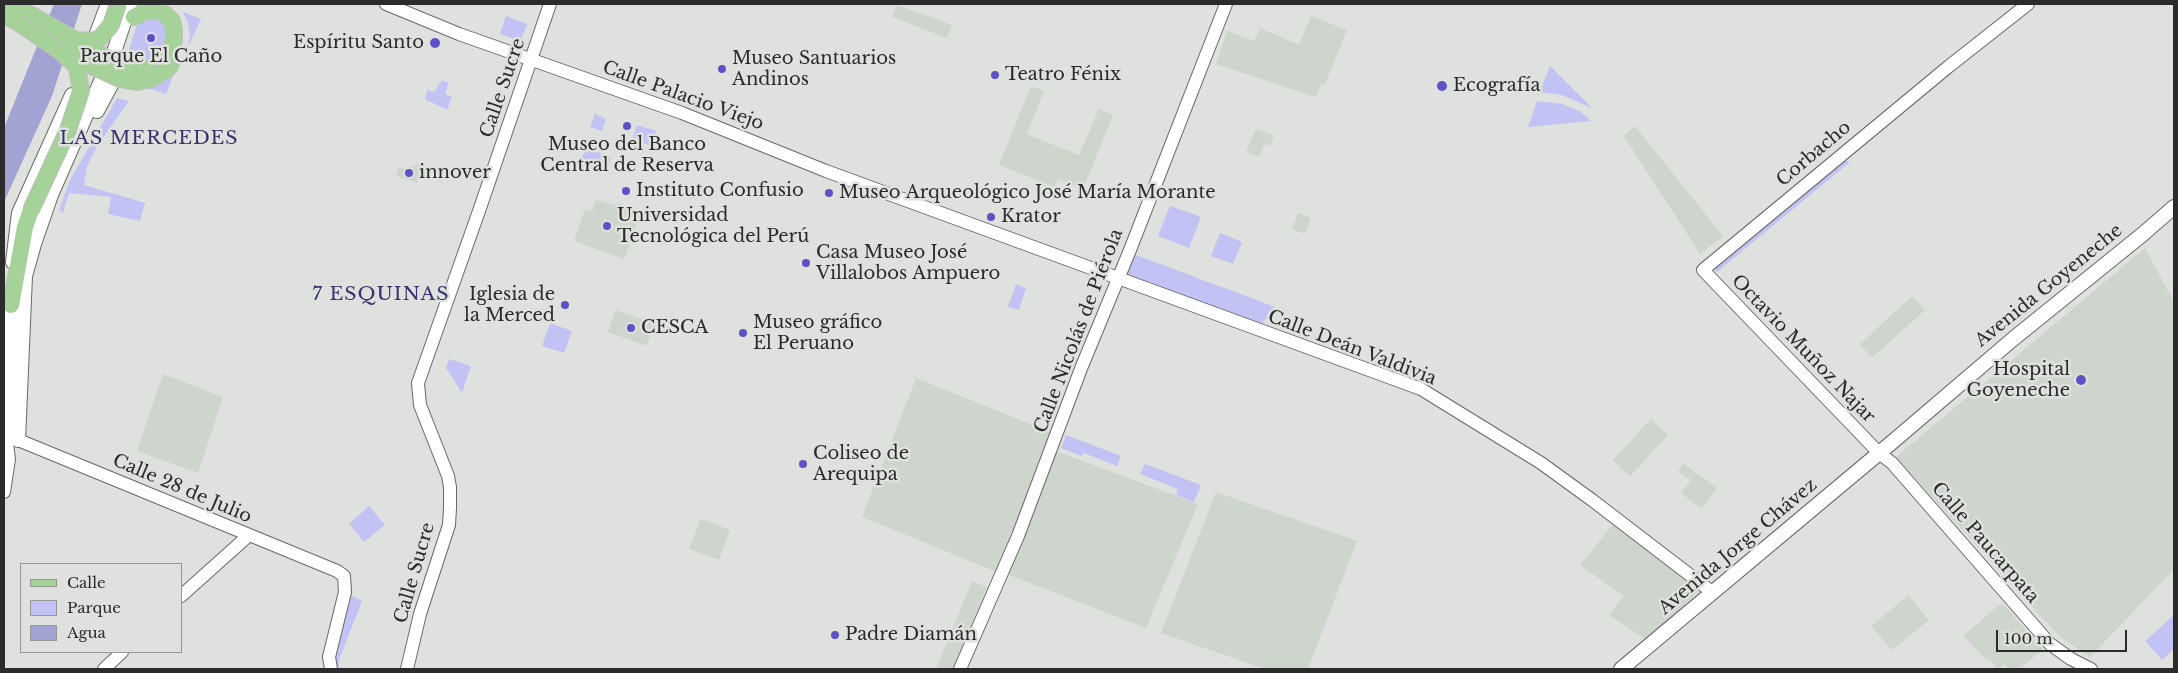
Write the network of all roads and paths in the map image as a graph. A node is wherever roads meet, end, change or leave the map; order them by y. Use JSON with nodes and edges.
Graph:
{"nodes":[{"id":1,"x":108,"y":4,"type":"edge"},
{"id":2,"x":118,"y":4,"type":"edge"},
{"id":3,"x":386,"y":4,"type":"edge"},
{"id":4,"x":550,"y":4,"type":"edge"},
{"id":5,"x":1226,"y":4,"type":"edge"},
{"id":6,"x":2028,"y":4,"type":"edge"},
{"id":7,"x":169,"y":9,"type":"edge"},
{"id":8,"x":131,"y":11,"type":"edge"},
{"id":9,"x":19,"y":12,"type":"edge"},
{"id":10,"x":4,"y":14,"type":"edge"},
{"id":11,"x":103,"y":18,"type":"junction"},
{"id":12,"x":71,"y":38,"type":"junction"},
{"id":13,"x":60,"y":51,"type":"junction"},
{"id":14,"x":531,"y":60,"type":"junction"},
{"id":15,"x":2174,"y":207,"type":"edge"},
{"id":16,"x":968,"y":223,"type":"joint"},
{"id":17,"x":1704,"y":267,"type":"joint"},
{"id":18,"x":1118,"y":278,"type":"junction"},
{"id":19,"x":11,"y":305,"type":"junction"},
{"id":20,"x":12,"y":437,"type":"junction"},
{"id":21,"x":1879,"y":453,"type":"junction"},
{"id":22,"x":4,"y":492,"type":"edge"},
{"id":23,"x":248,"y":536,"type":"junction"},
{"id":24,"x":1712,"y":592,"type":"junction"},
{"id":25,"x":182,"y":595,"type":"edge"},
{"id":26,"x":121,"y":653,"type":"edge"},
{"id":27,"x":104,"y":669,"type":"edge"},
{"id":28,"x":331,"y":669,"type":"edge"},
{"id":29,"x":408,"y":669,"type":"edge"},
{"id":30,"x":960,"y":669,"type":"edge"},
{"id":31,"x":1621,"y":669,"type":"edge"},
{"id":32,"x":2091,"y":669,"type":"edge"}],
"edges":[{"from":1,"to":11,"type":"main road"},
{"from":2,"to":12,"type":"main road","bridge":true},
{"from":3,"to":14,"type":"street","name":"Calle Palacio Viejo"},
{"from":4,"to":14,"type":"street","name":"Calle Sucre"},
{"from":5,"to":18,"type":"street","name":"Calle Nicolás de Piérola"},
{"from":6,"to":17,"type":"street","name":"Corbacho"},
{"from":7,"to":8,"type":"main road"},
{"from":7,"to":12,"type":"main road","bridge":true},
{"from":7,"to":13,"type":"main road","bridge":true},
{"from":8,"to":11,"type":"main road"},
{"from":8,"to":20,"type":"main road"},
{"from":9,"to":10,"type":"main road"},
{"from":9,"to":12,"type":"main road"},
{"from":9,"to":13,"type":"main road","bridge":true},
{"from":11,"to":19,"type":"main road"},
{"from":13,"to":19,"type":"main road","bridge":true},
{"from":14,"to":16,"type":"street","name":"Calle Palacio Viejo"},
{"from":14,"to":29,"type":"street","name":"Calle Sucre"},
{"from":15,"to":21,"type":"main road","name":"Avenida Goyeneche"},
{"from":16,"to":18,"type":"street","name":"Calle Deán Valdivia"},
{"from":17,"to":21,"type":"street","name":"Octavio Muñoz Najar"},
{"from":18,"to":24,"type":"street","name":"Calle Deán Valdivia"},
{"from":18,"to":30,"type":"street","name":"Calle Nicolás de Piérola"},
{"from":19,"to":20,"type":"main road"},
{"from":20,"to":22,"type":"street"},
{"from":20,"to":23,"type":"street","name":"Calle 28 de Julio"},
{"from":21,"to":24,"type":"main road","name":"Avenida Jorge Chávez"},
{"from":21,"to":32,"type":"street","name":"Calle Paucarpata"},
{"from":23,"to":25,"type":"street"},
{"from":23,"to":28,"type":"street","name":"Calle 28 de Julio"},
{"from":24,"to":31,"type":"main road","name":"Avenida Jorge Chávez"},
{"from":26,"to":27,"type":"street"}]}
